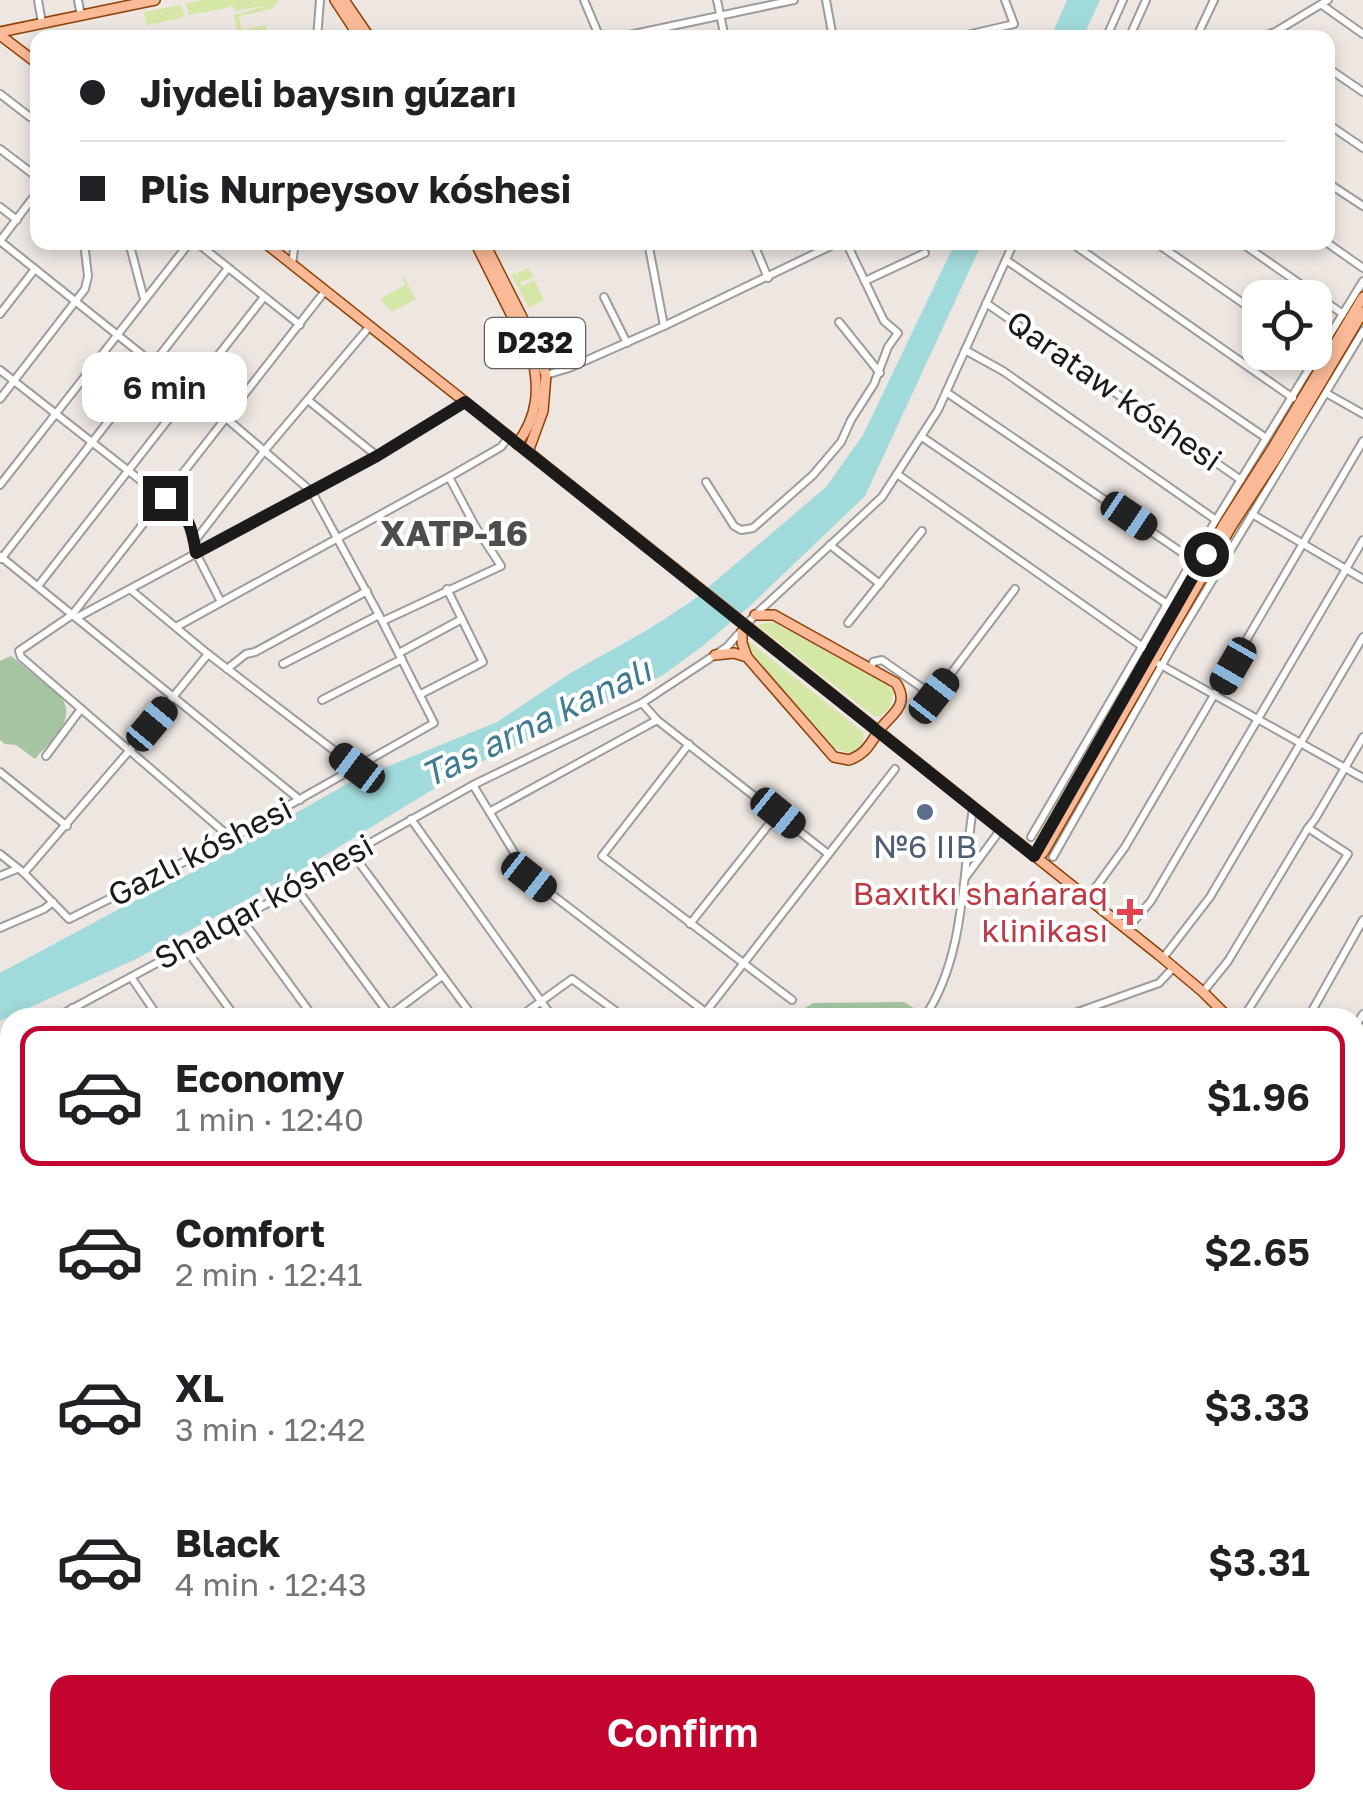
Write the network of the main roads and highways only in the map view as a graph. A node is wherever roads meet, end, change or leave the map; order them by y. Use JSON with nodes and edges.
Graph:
{"nodes":[{"id":1,"x":155,"y":0,"type":"edge"},
{"id":2,"x":335,"y":0,"type":"edge"},
{"id":3,"x":344,"y":0,"type":"edge"},
{"id":4,"x":123,"y":3,"type":"edge"},
{"id":5,"x":355,"y":30,"type":"edge"},
{"id":6,"x":365,"y":30,"type":"edge"},
{"id":7,"x":0,"y":34,"type":"edge"},
{"id":8,"x":30,"y":58,"type":"edge"},
{"id":9,"x":274,"y":250,"type":"edge"},
{"id":10,"x":479,"y":250,"type":"edge"},
{"id":11,"x":488,"y":250,"type":"edge"},
{"id":12,"x":1363,"y":298,"type":"edge"},
{"id":13,"x":1363,"y":312,"type":"edge"},
{"id":14,"x":521,"y":439,"type":"junction"},
{"id":15,"x":770,"y":601,"type":"road end"},
{"id":16,"x":755,"y":614,"type":"road end"},
{"id":17,"x":774,"y":615,"type":"junction"},
{"id":18,"x":742,"y":632,"type":"road end"},
{"id":19,"x":739,"y":650,"type":"junction"},
{"id":20,"x":715,"y":656,"type":"road end"},
{"id":21,"x":1152,"y":656,"type":"junction"},
{"id":22,"x":878,"y":731,"type":"junction"},
{"id":23,"x":1037,"y":858,"type":"junction"},
{"id":24,"x":1218,"y":1008,"type":"edge"}],
"edges":[{"from":1,"to":4,"type":"main road"},
{"from":2,"to":5,"type":"main road"},
{"from":3,"to":6,"type":"main road"},
{"from":4,"to":7,"type":"main road"},
{"from":7,"to":8,"type":"main road"},
{"from":9,"to":14,"type":"main road"},
{"from":10,"to":14,"type":"main road","number":"D232"},
{"from":11,"to":14,"type":"main road","number":"D232"},
{"from":12,"to":21,"type":"main road"},
{"from":13,"to":21,"type":"main road"},
{"from":14,"to":22,"type":"main road","bridge":true},
{"from":15,"to":17,"type":"main road"},
{"from":16,"to":17,"type":"main road"},
{"from":17,"to":22,"type":"main road"},
{"from":18,"to":19,"type":"main road"},
{"from":19,"to":20,"type":"main road"},
{"from":19,"to":22,"type":"main road"},
{"from":21,"to":23,"type":"main road"},
{"from":22,"to":23,"type":"main road"},
{"from":23,"to":24,"type":"main road"}]}
